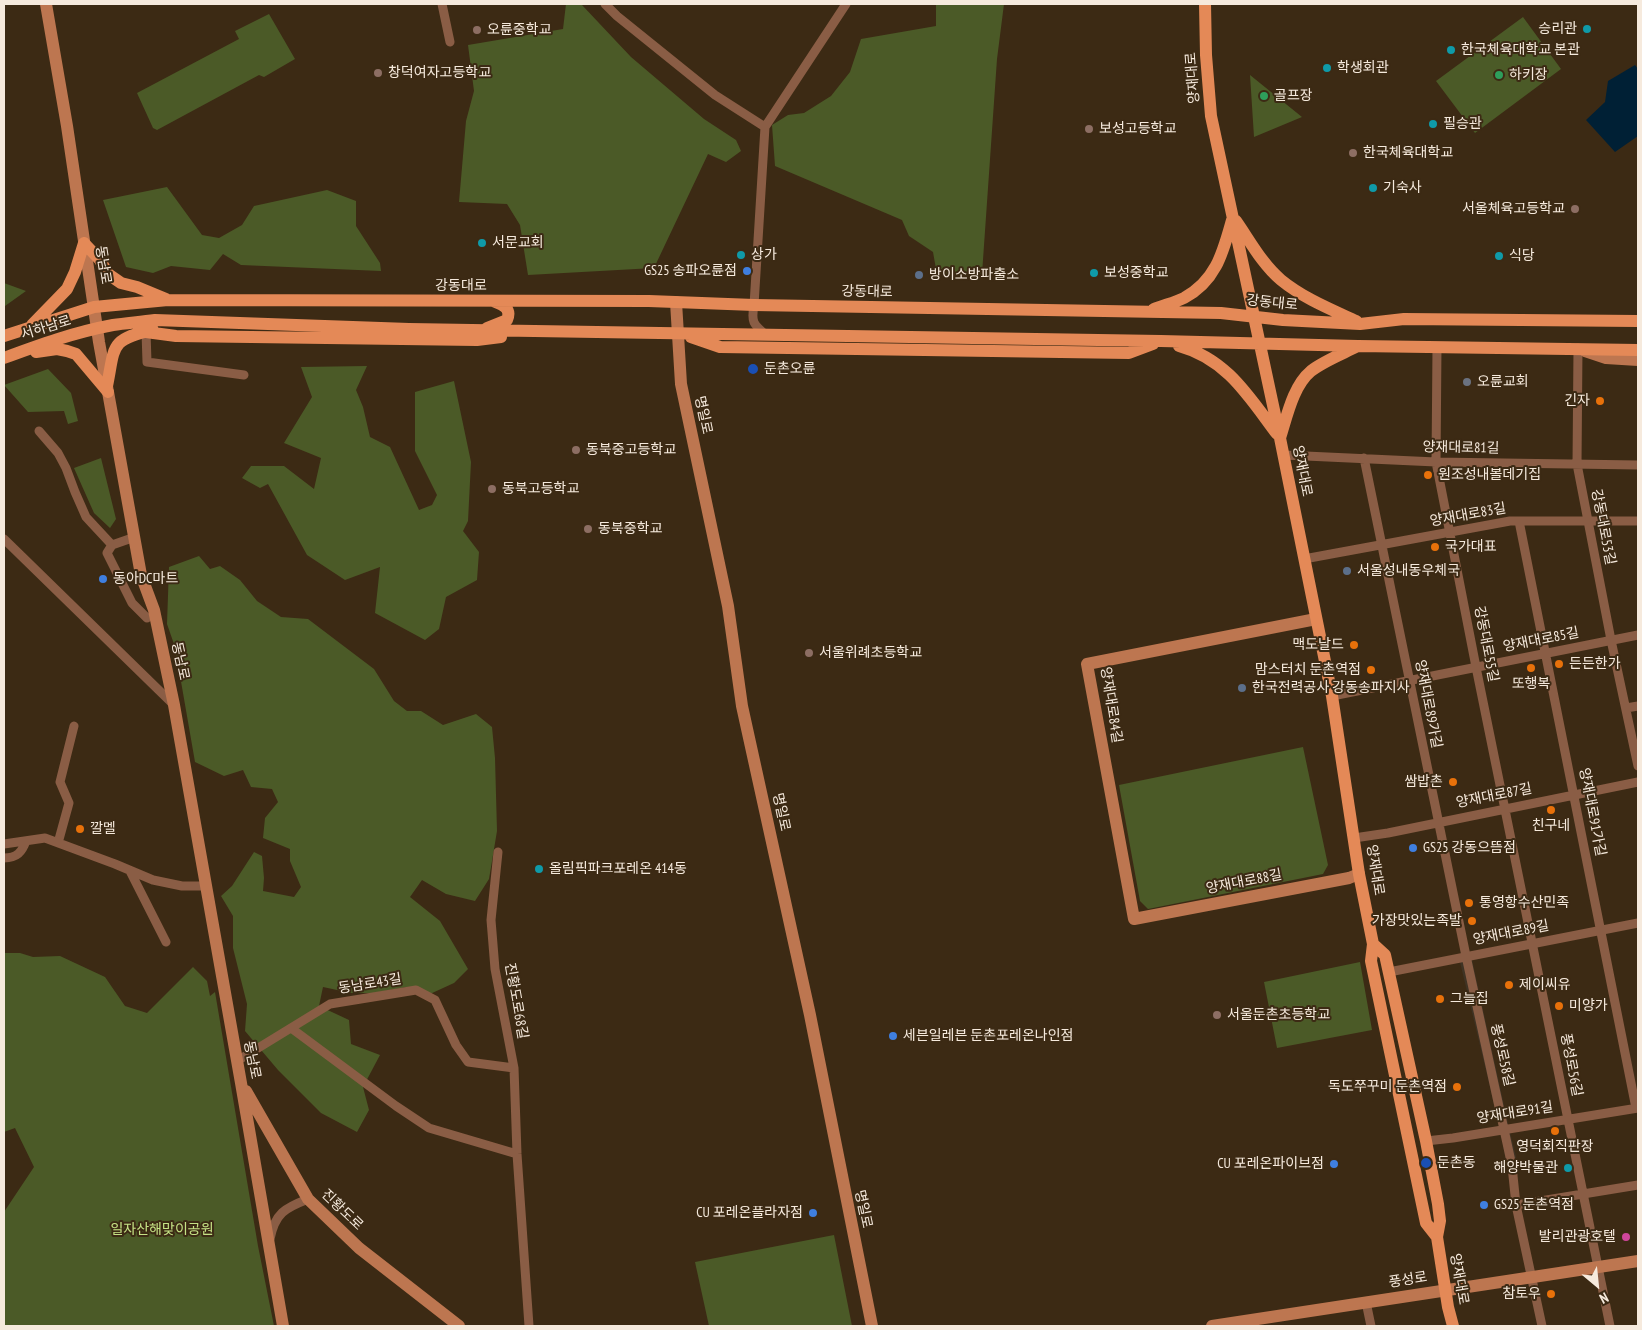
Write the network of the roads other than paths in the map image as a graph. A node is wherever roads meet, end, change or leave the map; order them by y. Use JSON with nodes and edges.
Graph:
{"nodes":[{"id":1,"x":46,"y":4,"type":"edge"},
{"id":2,"x":442,"y":4,"type":"edge"},
{"id":3,"x":605,"y":4,"type":"edge"},
{"id":4,"x":846,"y":4,"type":"edge"},
{"id":5,"x":1205,"y":4,"type":"edge"},
{"id":6,"x":450,"y":42,"type":"dead end"},
{"id":7,"x":765,"y":127,"type":"junction"},
{"id":8,"x":1233,"y":217,"type":"junction"},
{"id":9,"x":84,"y":243,"type":"junction"},
{"id":10,"x":168,"y":300,"type":"junction"},
{"id":11,"x":492,"y":301,"type":"junction"},
{"id":12,"x":676,"y":302,"type":"junction"},
{"id":13,"x":754,"y":305,"type":"junction"},
{"id":14,"x":94,"y":307,"type":"junction"},
{"id":15,"x":1147,"y":311,"type":"junction"},
{"id":16,"x":1254,"y":317,"type":"junction"},
{"id":17,"x":1638,"y":321,"type":"edge"},
{"id":18,"x":197,"y":322,"type":"junction"},
{"id":19,"x":1360,"y":324,"type":"junction"},
{"id":20,"x":30,"y":327,"type":"junction"},
{"id":21,"x":97,"y":328,"type":"junction"},
{"id":22,"x":480,"y":330,"type":"junction"},
{"id":23,"x":532,"y":331,"type":"junction"},
{"id":24,"x":146,"y":332,"type":"junction"},
{"id":25,"x":677,"y":333,"type":"junction"},
{"id":26,"x":766,"y":335,"type":"junction"},
{"id":27,"x":4,"y":336,"type":"edge"},
{"id":28,"x":1160,"y":342,"type":"junction"},
{"id":29,"x":1260,"y":344,"type":"junction"},
{"id":30,"x":1358,"y":346,"type":"junction"},
{"id":31,"x":1437,"y":347,"type":"junction"},
{"id":32,"x":1578,"y":348,"type":"junction"},
{"id":33,"x":1638,"y":350,"type":"edge"},
{"id":34,"x":19,"y":352,"type":"junction"},
{"id":35,"x":4,"y":358,"type":"edge"},
{"id":36,"x":1638,"y":360,"type":"edge"},
{"id":37,"x":244,"y":375,"type":"dead end"},
{"id":38,"x":108,"y":389,"type":"junction"},
{"id":39,"x":39,"y":431,"type":"dead end"},
{"id":40,"x":1280,"y":438,"type":"junction"},
{"id":41,"x":1284,"y":455,"type":"junction"},
{"id":42,"x":1364,"y":458,"type":"junction"},
{"id":43,"x":1436,"y":462,"type":"junction"},
{"id":44,"x":1577,"y":464,"type":"junction"},
{"id":45,"x":1638,"y":465,"type":"edge"},
{"id":46,"x":1588,"y":520,"type":"junction"},
{"id":47,"x":1519,"y":521,"type":"junction"},
{"id":48,"x":1638,"y":521,"type":"edge"},
{"id":49,"x":1450,"y":532,"type":"junction"},
{"id":50,"x":135,"y":537,"type":"junction"},
{"id":51,"x":4,"y":539,"type":"edge"},
{"id":52,"x":1382,"y":544,"type":"junction"},
{"id":53,"x":112,"y":545,"type":"junction"},
{"id":54,"x":1304,"y":559,"type":"junction"},
{"id":55,"x":147,"y":618,"type":"dead end"},
{"id":56,"x":1316,"y":619,"type":"junction"},
{"id":57,"x":1638,"y":635,"type":"edge"},
{"id":58,"x":1611,"y":640,"type":"junction"},
{"id":59,"x":1546,"y":653,"type":"junction"},
{"id":60,"x":1476,"y":667,"type":"junction"},
{"id":61,"x":1410,"y":681,"type":"junction"},
{"id":62,"x":1332,"y":696,"type":"junction"},
{"id":63,"x":174,"y":705,"type":"junction"},
{"id":64,"x":1638,"y":706,"type":"edge"},
{"id":65,"x":1626,"y":708,"type":"junction"},
{"id":66,"x":74,"y":726,"type":"dead end"},
{"id":67,"x":1638,"y":766,"type":"edge"},
{"id":68,"x":1638,"y":782,"type":"edge"},
{"id":69,"x":1574,"y":794,"type":"junction"},
{"id":70,"x":1506,"y":808,"type":"junction"},
{"id":71,"x":1438,"y":822,"type":"junction"},
{"id":72,"x":1354,"y":838,"type":"junction"},
{"id":73,"x":26,"y":840,"type":"junction"},
{"id":74,"x":58,"y":843,"type":"junction"},
{"id":75,"x":4,"y":844,"type":"edge"},
{"id":76,"x":498,"y":852,"type":"dead end"},
{"id":77,"x":4,"y":858,"type":"edge"},
{"id":78,"x":130,"y":871,"type":"junction"},
{"id":79,"x":1359,"y":874,"type":"junction"},
{"id":80,"x":206,"y":886,"type":"junction"},
{"id":81,"x":1134,"y":919,"type":"joint"},
{"id":82,"x":1638,"y":923,"type":"edge"},
{"id":83,"x":1601,"y":930,"type":"junction"},
{"id":84,"x":166,"y":942,"type":"dead end"},
{"id":85,"x":1532,"y":943,"type":"junction"},
{"id":86,"x":1373,"y":944,"type":"junction"},
{"id":87,"x":1466,"y":956,"type":"junction"},
{"id":88,"x":1389,"y":972,"type":"junction"},
{"id":89,"x":291,"y":1028,"type":"junction"},
{"id":90,"x":237,"y":1061,"type":"junction"},
{"id":91,"x":514,"y":1068,"type":"junction"},
{"id":92,"x":241,"y":1083,"type":"junction"},
{"id":93,"x":1637,"y":1108,"type":"edge"},
{"id":94,"x":1568,"y":1118,"type":"junction"},
{"id":95,"x":1504,"y":1129,"type":"junction"},
{"id":96,"x":1426,"y":1141,"type":"junction"},
{"id":97,"x":518,"y":1154,"type":"junction"},
{"id":98,"x":1638,"y":1185,"type":"edge"},
{"id":99,"x":1584,"y":1193,"type":"junction"},
{"id":100,"x":308,"y":1199,"type":"junction"},
{"id":101,"x":1516,"y":1205,"type":"junction"},
{"id":102,"x":1437,"y":1237,"type":"junction"},
{"id":103,"x":269,"y":1242,"type":"junction"},
{"id":104,"x":1638,"y":1261,"type":"edge"},
{"id":105,"x":1599,"y":1266,"type":"junction"},
{"id":106,"x":1531,"y":1277,"type":"junction"},
{"id":107,"x":1445,"y":1290,"type":"junction"},
{"id":108,"x":1366,"y":1302,"type":"junction"},
{"id":109,"x":1236,"y":1324,"type":"edge"},
{"id":110,"x":283,"y":1326,"type":"edge"},
{"id":111,"x":459,"y":1326,"type":"edge"},
{"id":112,"x":529,"y":1326,"type":"edge"},
{"id":113,"x":872,"y":1326,"type":"edge"},
{"id":114,"x":1212,"y":1326,"type":"edge"},
{"id":115,"x":1371,"y":1326,"type":"edge"},
{"id":116,"x":1453,"y":1326,"type":"edge"},
{"id":117,"x":1542,"y":1326,"type":"edge"},
{"id":118,"x":1610,"y":1326,"type":"edge"}],
"edges":[{"from":1,"to":9,"type":"main road","name":"동남로"},
{"from":2,"to":6,"type":"street"},
{"from":3,"to":7,"type":"street"},
{"from":4,"to":7,"type":"street"},
{"from":5,"to":8,"type":"main road","name":"양재대로"},
{"from":7,"to":13,"type":"street"},
{"from":8,"to":15,"type":"main road"},
{"from":8,"to":16,"type":"main road","name":"양재대로"},
{"from":8,"to":19,"type":"main road"},
{"from":9,"to":10,"type":"main road"},
{"from":9,"to":14,"type":"main road","name":"동남로"},
{"from":9,"to":20,"type":"main road"},
{"from":10,"to":11,"type":"main road","name":"강동대로"},
{"from":10,"to":14,"type":"main road","name":"강동대로"},
{"from":11,"to":12,"type":"main road","name":"강동대로"},
{"from":11,"to":22,"type":"main road"},
{"from":12,"to":13,"type":"main road","name":"강동대로"},
{"from":12,"to":25,"type":"main road","name":"명일로"},
{"from":13,"to":15,"type":"main road","name":"강동대로"},
{"from":13,"to":26,"type":"street"},
{"from":14,"to":20,"type":"main road","name":"서하남로"},
{"from":14,"to":21,"type":"main road","name":"동남로"},
{"from":15,"to":16,"type":"main road","name":"강동대로"},
{"from":16,"to":19,"type":"main road","name":"강동대로"},
{"from":16,"to":29,"type":"main road","name":"양재대로"},
{"from":17,"to":19,"type":"main road","name":"강동대로"},
{"from":18,"to":21,"type":"main road"},
{"from":18,"to":22,"type":"main road"},
{"from":18,"to":24,"type":"main road"},
{"from":20,"to":27,"type":"main road","name":"서하남로"},
{"from":21,"to":34,"type":"main road","name":"서하남로"},
{"from":21,"to":38,"type":"main road","name":"동남로"},
{"from":22,"to":23,"type":"main road"},
{"from":23,"to":24,"type":"main road"},
{"from":23,"to":25,"type":"main road"},
{"from":24,"to":37,"type":"street"},
{"from":24,"to":38,"type":"main road"},
{"from":25,"to":26,"type":"main road"},
{"from":25,"to":28,"type":"main road"},
{"from":25,"to":113,"type":"main road","name":"명일로"},
{"from":26,"to":28,"type":"main road"},
{"from":28,"to":29,"type":"main road"},
{"from":28,"to":40,"type":"main road"},
{"from":29,"to":30,"type":"main road"},
{"from":29,"to":40,"type":"main road","name":"양재대로"},
{"from":30,"to":31,"type":"main road"},
{"from":30,"to":40,"type":"main road"},
{"from":31,"to":32,"type":"main road"},
{"from":31,"to":43,"type":"street","name":"강동대로55길"},
{"from":32,"to":33,"type":"main road"},
{"from":32,"to":36,"type":"main road"},
{"from":32,"to":44,"type":"street","name":"강동대로53길"},
{"from":34,"to":35,"type":"main road","name":"서하남로"},
{"from":34,"to":38,"type":"main road"},
{"from":38,"to":50,"type":"main road","name":"동남로"},
{"from":39,"to":53,"type":"street"},
{"from":40,"to":41,"type":"main road","name":"양재대로"},
{"from":41,"to":42,"type":"street","name":"양재대로81길"},
{"from":41,"to":54,"type":"main road","name":"양재대로"},
{"from":42,"to":43,"type":"street","name":"양재대로81길"},
{"from":42,"to":52,"type":"street","name":"양재대로89가길"},
{"from":43,"to":44,"type":"street","name":"양재대로81길"},
{"from":43,"to":49,"type":"street","name":"강동대로55길"},
{"from":44,"to":45,"type":"street","name":"양재대로81길"},
{"from":44,"to":46,"type":"street","name":"강동대로53길"},
{"from":46,"to":47,"type":"street","name":"양재대로83길"},
{"from":46,"to":48,"type":"street","name":"양재대로83길"},
{"from":46,"to":58,"type":"street","name":"강동대로53길"},
{"from":47,"to":49,"type":"street","name":"양재대로83길"},
{"from":47,"to":59,"type":"street","name":"양재대로91가길"},
{"from":49,"to":52,"type":"street","name":"양재대로83길"},
{"from":49,"to":60,"type":"street","name":"강동대로55길"},
{"from":50,"to":53,"type":"street"},
{"from":50,"to":63,"type":"main road","name":"동남로"},
{"from":51,"to":63,"type":"street"},
{"from":52,"to":54,"type":"street","name":"양재대로83길"},
{"from":52,"to":61,"type":"street","name":"양재대로89가길"},
{"from":53,"to":55,"type":"street"},
{"from":54,"to":56,"type":"main road","name":"양재대로"},
{"from":56,"to":62,"type":"main road","name":"양재대로"},
{"from":56,"to":81,"type":"main road","name":"양재대로84길"},
{"from":57,"to":58,"type":"street","name":"양재대로85길"},
{"from":58,"to":59,"type":"street","name":"양재대로85길"},
{"from":58,"to":65,"type":"street","name":"강동대로53길"},
{"from":59,"to":60,"type":"street","name":"양재대로85길"},
{"from":59,"to":69,"type":"street","name":"양재대로91가길"},
{"from":60,"to":61,"type":"street","name":"양재대로85길"},
{"from":60,"to":70,"type":"street","name":"강동대로55길"},
{"from":61,"to":62,"type":"street","name":"양재대로85길"},
{"from":61,"to":71,"type":"street","name":"양재대로89가길"},
{"from":62,"to":72,"type":"main road","name":"양재대로"},
{"from":63,"to":80,"type":"main road","name":"동남로"},
{"from":64,"to":65,"type":"street"},
{"from":65,"to":67,"type":"street","name":"강동대로53길"},
{"from":66,"to":74,"type":"street"},
{"from":68,"to":69,"type":"street","name":"양재대로87길"},
{"from":69,"to":70,"type":"street","name":"양재대로87길"},
{"from":69,"to":83,"type":"street","name":"양재대로91가길"},
{"from":70,"to":71,"type":"street","name":"양재대로87길"},
{"from":70,"to":85,"type":"street","name":"강동대로55길"},
{"from":71,"to":72,"type":"street","name":"양재대로87길"},
{"from":71,"to":87,"type":"street","name":"양재대로89가길"},
{"from":72,"to":79,"type":"main road","name":"양재대로"},
{"from":73,"to":74,"type":"street"},
{"from":73,"to":75,"type":"street"},
{"from":73,"to":77,"type":"street"},
{"from":74,"to":78,"type":"street"},
{"from":76,"to":91,"type":"street","name":"진황도로68길"},
{"from":78,"to":80,"type":"street"},
{"from":78,"to":84,"type":"street"},
{"from":79,"to":81,"type":"main road","name":"양재대로88길"},
{"from":79,"to":86,"type":"main road","name":"양재대로"},
{"from":80,"to":90,"type":"main road","name":"동남로"},
{"from":82,"to":83,"type":"street","name":"양재대로89길"},
{"from":83,"to":85,"type":"street","name":"양재대로89길"},
{"from":83,"to":93,"type":"street","name":"양재대로91가길"},
{"from":85,"to":87,"type":"street","name":"양재대로89길"},
{"from":85,"to":94,"type":"street","name":"풍성로56길"},
{"from":86,"to":88,"type":"main road","name":"양재대로"},
{"from":86,"to":102,"type":"main road","name":"양재대로"},
{"from":87,"to":88,"type":"street","name":"양재대로89길"},
{"from":87,"to":95,"type":"street","name":"풍성로58길"},
{"from":88,"to":96,"type":"main road","name":"양재대로"},
{"from":89,"to":90,"type":"street","name":"동남로43길"},
{"from":89,"to":91,"type":"street","name":"동남로43길"},
{"from":89,"to":97,"type":"street"},
{"from":90,"to":92,"type":"main road","name":"동남로"},
{"from":91,"to":97,"type":"street","name":"진황도로68길"},
{"from":92,"to":100,"type":"main road","name":"진황도로"},
{"from":92,"to":103,"type":"main road","name":"동남로"},
{"from":93,"to":94,"type":"street","name":"양재대로91길"},
{"from":94,"to":95,"type":"street","name":"양재대로91길"},
{"from":94,"to":99,"type":"street","name":"풍성로56길"},
{"from":95,"to":96,"type":"street","name":"양재대로91길"},
{"from":95,"to":101,"type":"street","name":"풍성로58길"},
{"from":96,"to":102,"type":"main road","name":"양재대로"},
{"from":97,"to":112,"type":"street","name":"진황도로68길"},
{"from":98,"to":99,"type":"street"},
{"from":99,"to":101,"type":"street"},
{"from":99,"to":105,"type":"street","name":"풍성로56길"},
{"from":100,"to":103,"type":"street"},
{"from":100,"to":111,"type":"main road","name":"진황도로"},
{"from":101,"to":106,"type":"street","name":"풍성로58길"},
{"from":102,"to":107,"type":"main road","name":"양재대로"},
{"from":103,"to":110,"type":"main road","name":"동남로"},
{"from":104,"to":105,"type":"main road","name":"풍성로"},
{"from":105,"to":106,"type":"main road","name":"풍성로"},
{"from":105,"to":118,"type":"street","name":"풍성로56길"},
{"from":106,"to":107,"type":"main road","name":"풍성로"},
{"from":106,"to":117,"type":"street","name":"풍성로58길"},
{"from":107,"to":108,"type":"main road","name":"풍성로"},
{"from":107,"to":116,"type":"main road","name":"양재대로"},
{"from":108,"to":109,"type":"main road","name":"풍성로"},
{"from":108,"to":115,"type":"street"},
{"from":109,"to":114,"type":"main road","name":"풍성로"}]}
